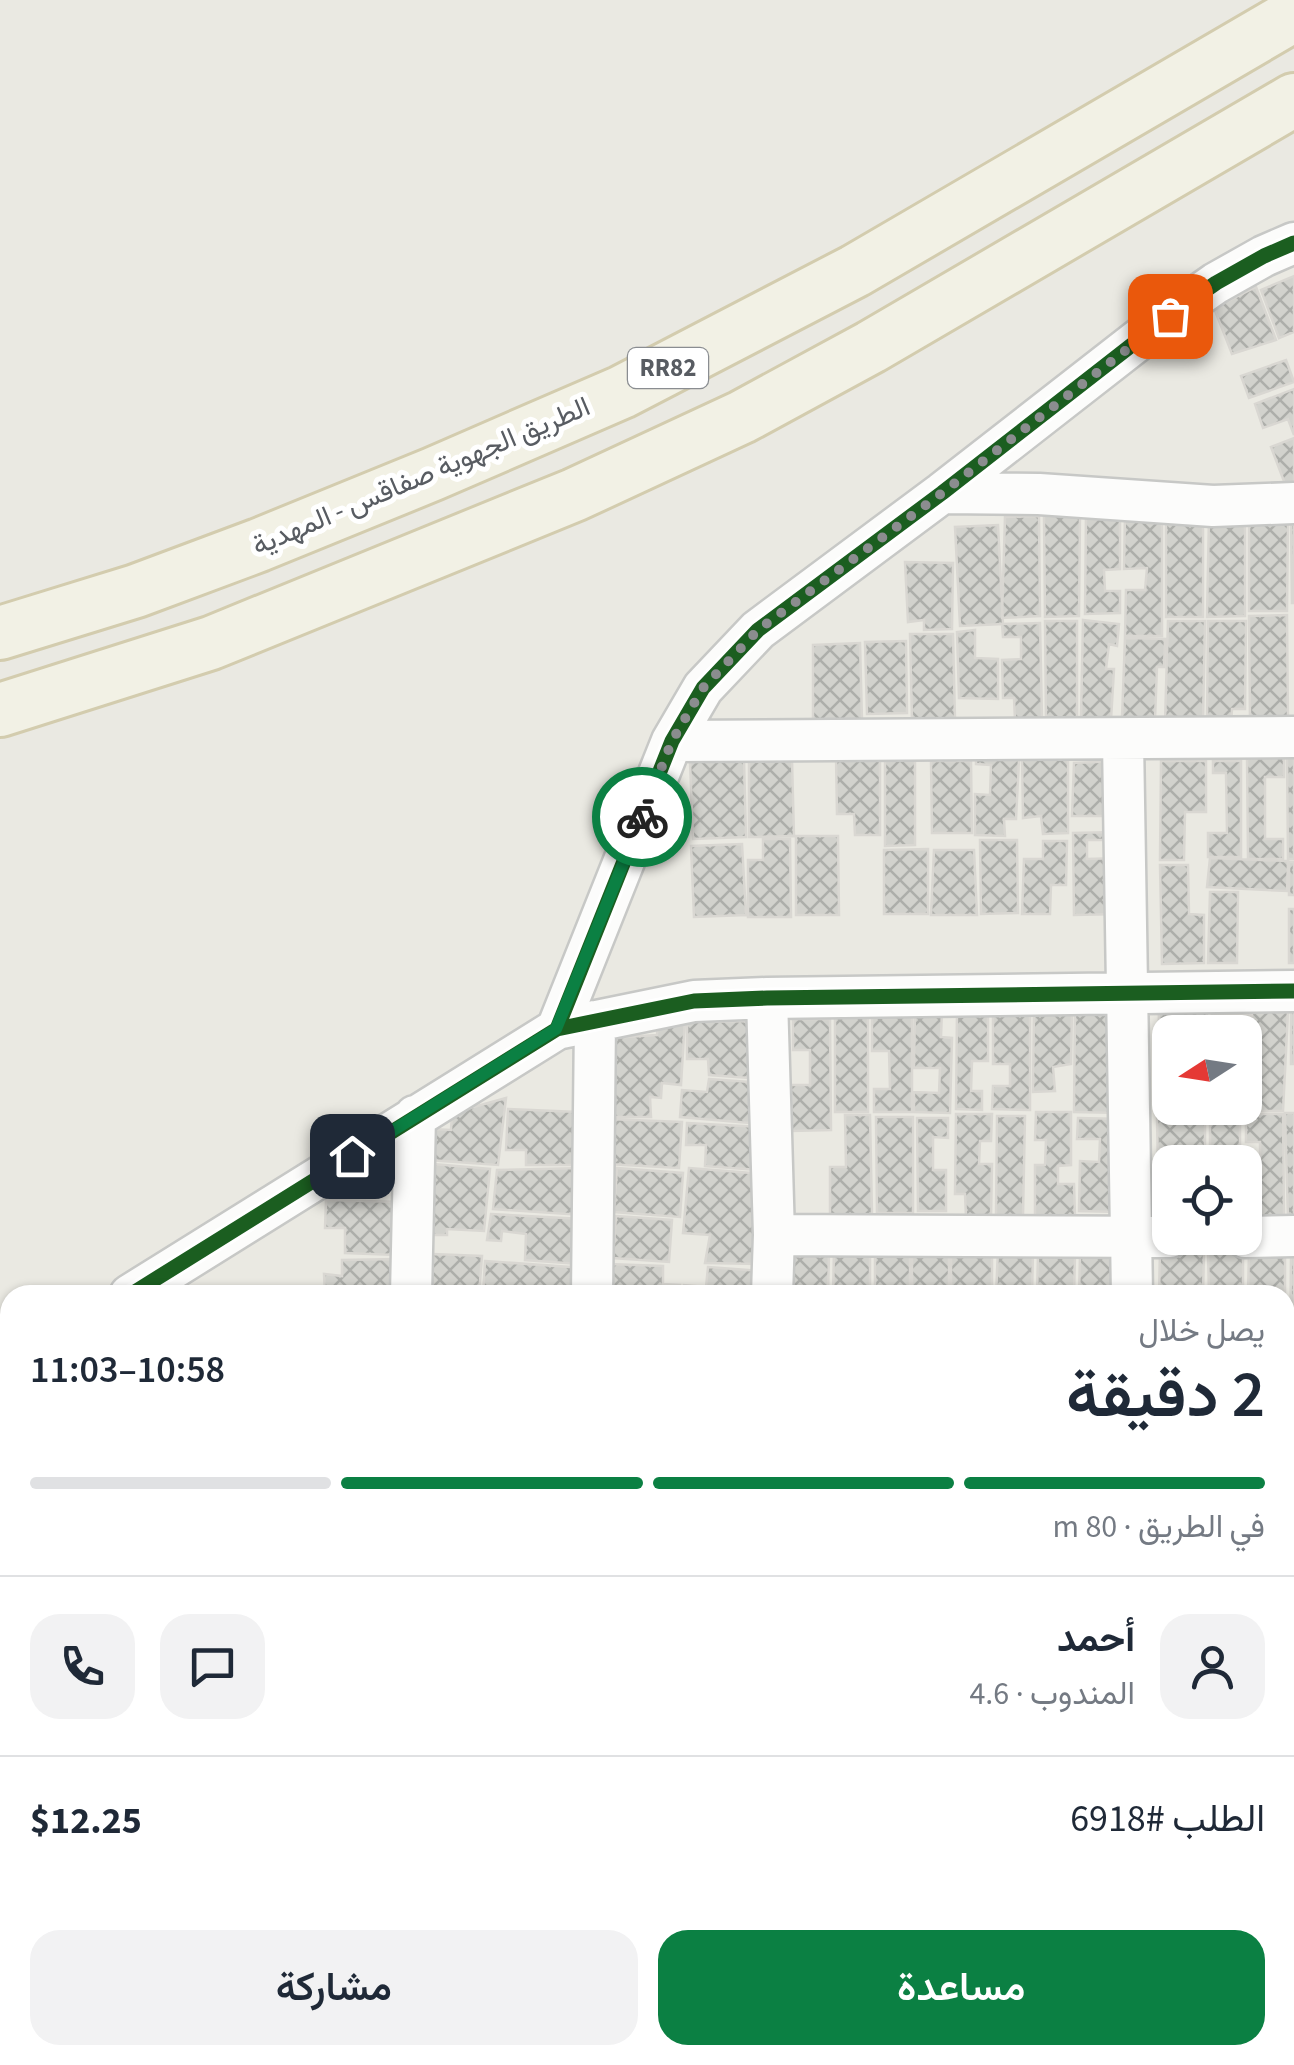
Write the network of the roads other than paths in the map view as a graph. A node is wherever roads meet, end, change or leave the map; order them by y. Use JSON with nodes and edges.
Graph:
{"nodes":[{"id":1,"x":1294,"y":15,"type":"edge"},
{"id":2,"x":1294,"y":100,"type":"edge"},
{"id":3,"x":1294,"y":243,"type":"edge"},
{"id":4,"x":942,"y":493,"type":"junction"},
{"id":5,"x":1294,"y":503,"type":"edge"},
{"id":6,"x":0,"y":633,"type":"edge"},
{"id":7,"x":0,"y":710,"type":"edge"},
{"id":8,"x":1294,"y":738,"type":"edge"},
{"id":9,"x":1124,"y":740,"type":"junction"},
{"id":10,"x":672,"y":741,"type":"junction"},
{"id":11,"x":1294,"y":991,"type":"edge"},
{"id":12,"x":1127,"y":993,"type":"junction"},
{"id":13,"x":767,"y":998,"type":"junction"},
{"id":14,"x":576,"y":1025,"type":"junction"},
{"id":15,"x":415,"y":1116,"type":"junction"},
{"id":16,"x":774,"y":1234,"type":"junction"},
{"id":17,"x":1294,"y":1236,"type":"edge"},
{"id":18,"x":1151,"y":1237,"type":"edge"},
{"id":19,"x":1262,"y":1237,"type":"edge"},
{"id":20,"x":146,"y":1285,"type":"edge"},
{"id":21,"x":411,"y":1285,"type":"edge"},
{"id":22,"x":591,"y":1285,"type":"edge"},
{"id":23,"x":772,"y":1285,"type":"edge"},
{"id":24,"x":1135,"y":1285,"type":"edge"}],
"edges":[{"from":1,"to":6,"type":"main road","name":"الطريق الجهوية صفاقس - المهدية","number":"RR82"},
{"from":2,"to":7,"type":"main road","number":"RR82"},
{"from":3,"to":4,"type":"street"},
{"from":4,"to":5,"type":"street"},
{"from":4,"to":10,"type":"street"},
{"from":8,"to":9,"type":"street"},
{"from":9,"to":10,"type":"street"},
{"from":9,"to":12,"type":"street"},
{"from":10,"to":14,"type":"street"},
{"from":11,"to":12,"type":"street"},
{"from":12,"to":13,"type":"street"},
{"from":12,"to":18,"type":"street"},
{"from":13,"to":14,"type":"street"},
{"from":13,"to":16,"type":"street"},
{"from":14,"to":15,"type":"street"},
{"from":14,"to":22,"type":"street"},
{"from":15,"to":20,"type":"street"},
{"from":15,"to":21,"type":"street"},
{"from":16,"to":18,"type":"street"},
{"from":16,"to":23,"type":"street"},
{"from":17,"to":19,"type":"street"},
{"from":18,"to":24,"type":"street"}]}
